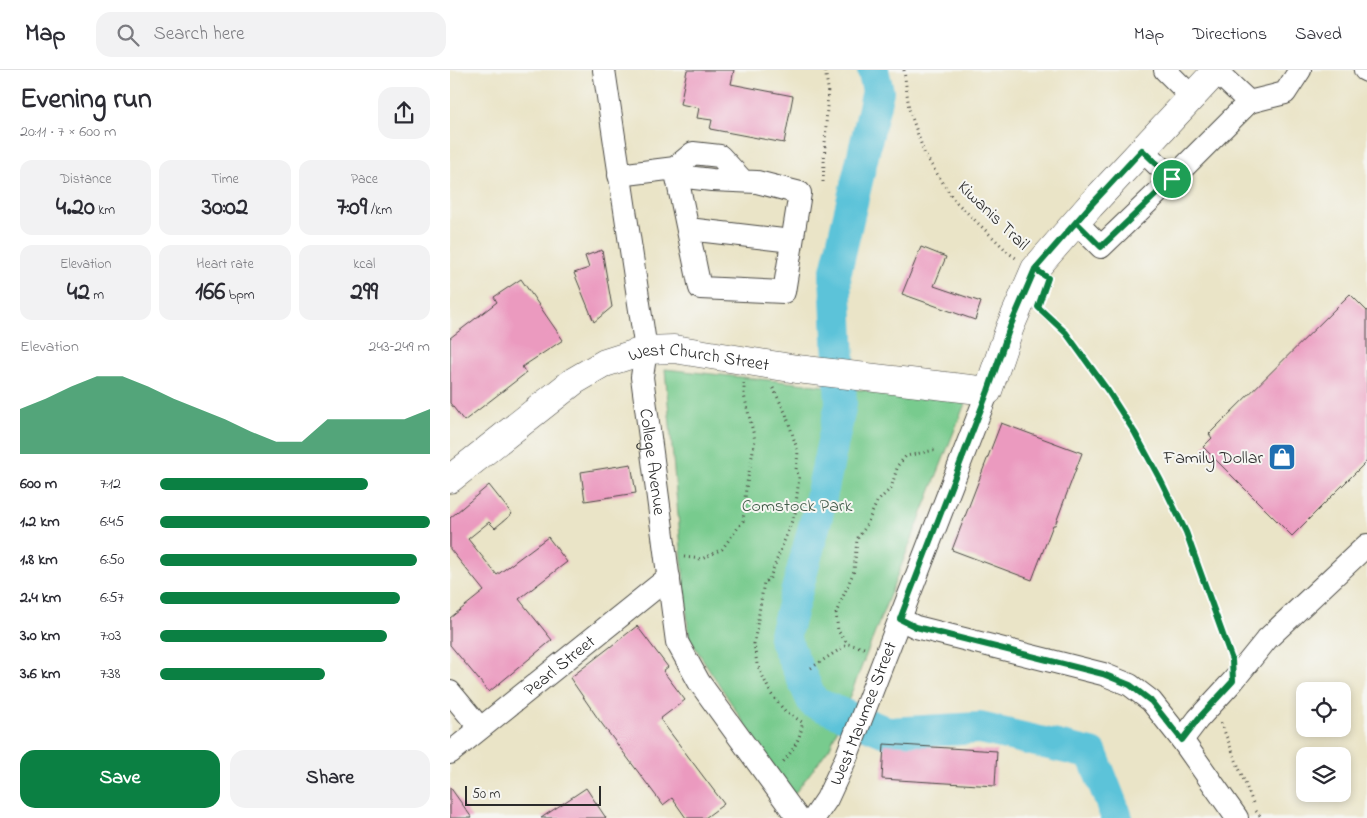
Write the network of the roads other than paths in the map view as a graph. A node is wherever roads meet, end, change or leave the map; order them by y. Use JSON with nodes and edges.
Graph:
{"nodes":[{"id":1,"x":604,"y":70,"type":"edge"},
{"id":2,"x":1165,"y":70,"type":"edge"},
{"id":3,"x":1217,"y":70,"type":"edge"},
{"id":4,"x":1300,"y":70,"type":"edge"},
{"id":5,"x":1191,"y":96,"type":"junction"},
{"id":6,"x":1249,"y":102,"type":"junction"},
{"id":7,"x":1142,"y":150,"type":"junction"},
{"id":8,"x":675,"y":168,"type":"junction"},
{"id":9,"x":619,"y":175,"type":"junction"},
{"id":10,"x":1172,"y":179,"type":"junction"},
{"id":11,"x":1076,"y":222,"type":"junction"},
{"id":12,"x":688,"y":229,"type":"junction"},
{"id":13,"x":792,"y":241,"type":"junction"},
{"id":14,"x":646,"y":350,"type":"junction"},
{"id":15,"x":988,"y":391,"type":"junction"},
{"id":16,"x":450,"y":479,"type":"edge"},
{"id":17,"x":1367,"y":545,"type":"edge"},
{"id":18,"x":669,"y":577,"type":"junction"},
{"id":19,"x":900,"y":619,"type":"junction"},
{"id":20,"x":450,"y":692,"type":"edge"},
{"id":21,"x":480,"y":728,"type":"junction"},
{"id":22,"x":1182,"y":740,"type":"junction"},
{"id":23,"x":450,"y":753,"type":"edge"},
{"id":24,"x":814,"y":817,"type":"edge"},
{"id":25,"x":1237,"y":818,"type":"edge"}],
"edges":[{"from":1,"to":9,"type":"street","name":"College Avenue"},
{"from":2,"to":5,"type":"street"},
{"from":3,"to":5,"type":"main road","name":"West Maumee Street"},
{"from":3,"to":6,"type":"street"},
{"from":4,"to":6,"type":"street"},
{"from":5,"to":7,"type":"main road","name":"West Maumee Street"},
{"from":6,"to":10,"type":"street"},
{"from":7,"to":10,"type":"street"},
{"from":7,"to":11,"type":"main road","name":"West Maumee Street"},
{"from":8,"to":9,"type":"street"},
{"from":8,"to":12,"type":"street"},
{"from":8,"to":13,"type":"street"},
{"from":9,"to":14,"type":"street","name":"College Avenue"},
{"from":10,"to":11,"type":"street"},
{"from":11,"to":15,"type":"main road","name":"West Maumee Street"},
{"from":12,"to":13,"type":"street"},
{"from":12,"to":13,"type":"street"},
{"from":14,"to":15,"type":"main road","name":"West Church Street"},
{"from":14,"to":16,"type":"main road","name":"West Church Street"},
{"from":14,"to":18,"type":"street","name":"College Avenue"},
{"from":15,"to":19,"type":"street","name":"West Maumee Street"},
{"from":17,"to":22,"type":"street"},
{"from":18,"to":21,"type":"street","name":"Pearl Street"},
{"from":18,"to":24,"type":"street","name":"College Avenue"},
{"from":19,"to":22,"type":"street"},
{"from":19,"to":24,"type":"street","name":"West Maumee Street"},
{"from":20,"to":21,"type":"street"},
{"from":21,"to":23,"type":"street","name":"Pearl Street"},
{"from":22,"to":25,"type":"street"}]}
